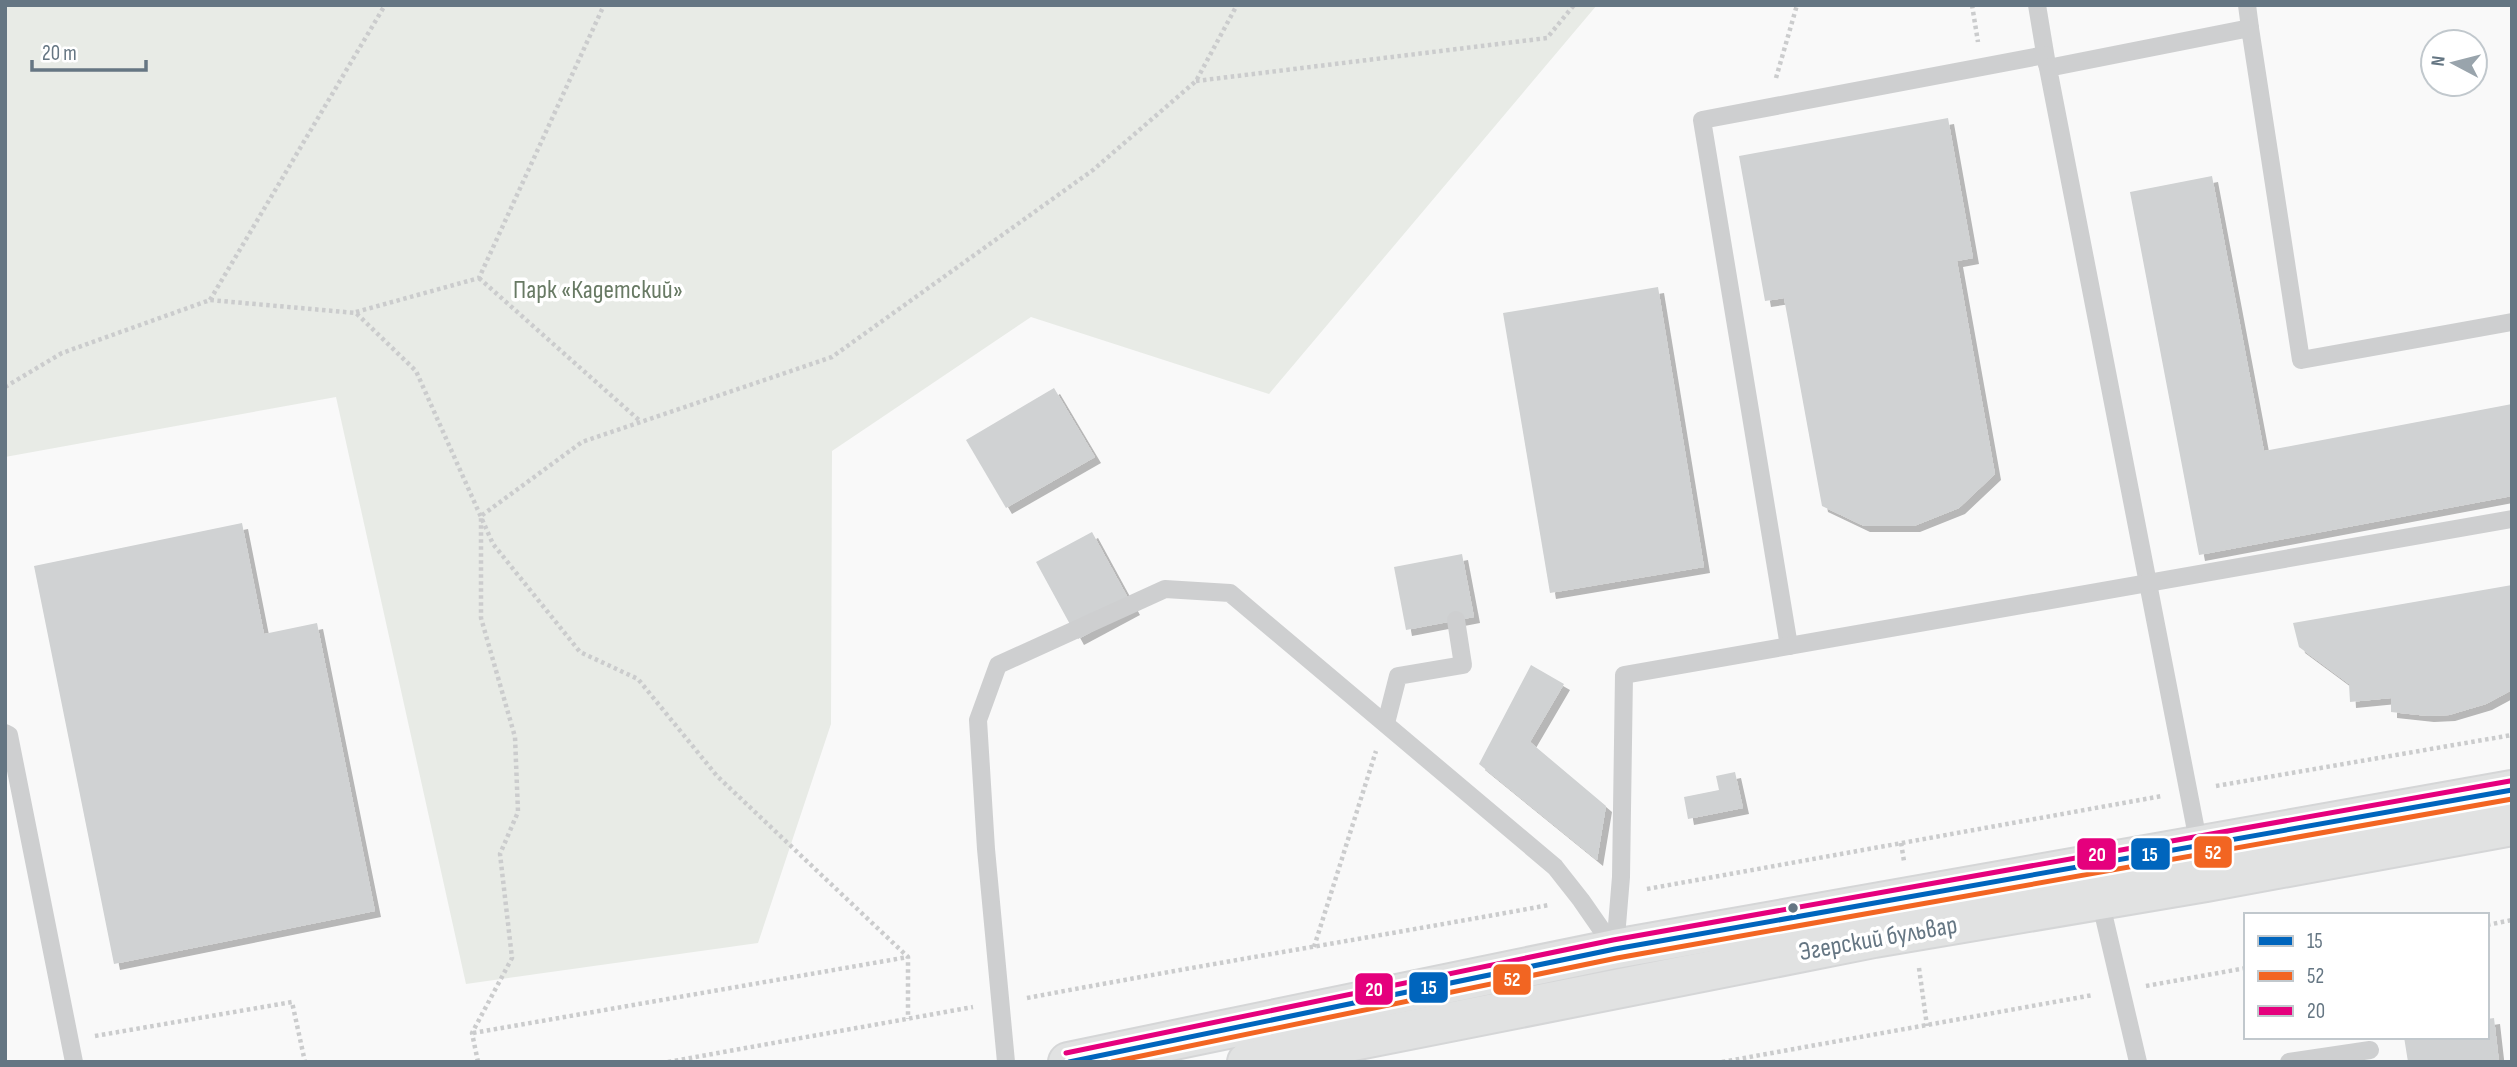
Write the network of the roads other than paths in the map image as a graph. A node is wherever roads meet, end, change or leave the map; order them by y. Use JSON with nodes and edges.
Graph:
{"nodes":[{"id":1,"x":2037,"y":5,"type":"edge"},
{"id":2,"x":2247,"y":5,"type":"edge"},
{"id":3,"x":2250,"y":28,"type":"junction"},
{"id":4,"x":2046,"y":61,"type":"junction"},
{"id":5,"x":2512,"y":322,"type":"edge"},
{"id":6,"x":2512,"y":519,"type":"edge"},
{"id":7,"x":2148,"y":584,"type":"junction"},
{"id":8,"x":1456,"y":620,"type":"dead end"},
{"id":9,"x":1789,"y":646,"type":"junction"},
{"id":10,"x":1385,"y":723,"type":"junction"},
{"id":11,"x":5,"y":733,"type":"edge"},
{"id":12,"x":2512,"y":790,"type":"edge"},
{"id":13,"x":2512,"y":826,"type":"edge"},
{"id":14,"x":2202,"y":864,"type":"junction"},
{"id":15,"x":2097,"y":882,"type":"junction"},
{"id":16,"x":1615,"y":948,"type":"junction"},
{"id":17,"x":1622,"y":988,"type":"junction"},
{"id":18,"x":1288,"y":1044,"type":"edge"},
{"id":19,"x":2370,"y":1051,"type":"dead end"},
{"id":20,"x":74,"y":1062,"type":"edge"},
{"id":21,"x":1006,"y":1062,"type":"edge"},
{"id":22,"x":1068,"y":1062,"type":"edge"},
{"id":23,"x":1247,"y":1062,"type":"edge"},
{"id":24,"x":2138,"y":1062,"type":"edge"},
{"id":25,"x":2289,"y":1062,"type":"edge"}],
"edges":[{"from":1,"to":4,"type":"lane"},
{"from":2,"to":3,"type":"lane"},
{"from":3,"to":4,"type":"lane"},
{"from":3,"to":5,"type":"lane"},
{"from":4,"to":7,"type":"lane"},
{"from":4,"to":9,"type":"lane"},
{"from":6,"to":7,"type":"lane"},
{"from":7,"to":9,"type":"lane"},
{"from":7,"to":14,"type":"lane"},
{"from":8,"to":10,"type":"lane"},
{"from":9,"to":16,"type":"lane"},
{"from":10,"to":16,"type":"lane"},
{"from":10,"to":21,"type":"lane"},
{"from":11,"to":20,"type":"lane"},
{"from":12,"to":14,"type":"main road","name":"Эгерский бульвар"},
{"from":13,"to":14,"type":"main road","name":"Эгерский бульвар"},
{"from":14,"to":15,"type":"main road","name":"Эгерский бульвар"},
{"from":15,"to":16,"type":"main road","name":"Эгерский бульвар"},
{"from":15,"to":17,"type":"main road","name":"Эгерский бульвар"},
{"from":15,"to":24,"type":"lane"},
{"from":16,"to":17,"type":"main road"},
{"from":16,"to":18,"type":"main road","name":"Эгерский бульвар"},
{"from":17,"to":18,"type":"main road","name":"Эгерский бульвар"},
{"from":18,"to":22,"type":"main road","name":"Эгерский бульвар"},
{"from":18,"to":23,"type":"main road","name":"Эгерский бульвар"},
{"from":19,"to":25,"type":"lane"}]}
